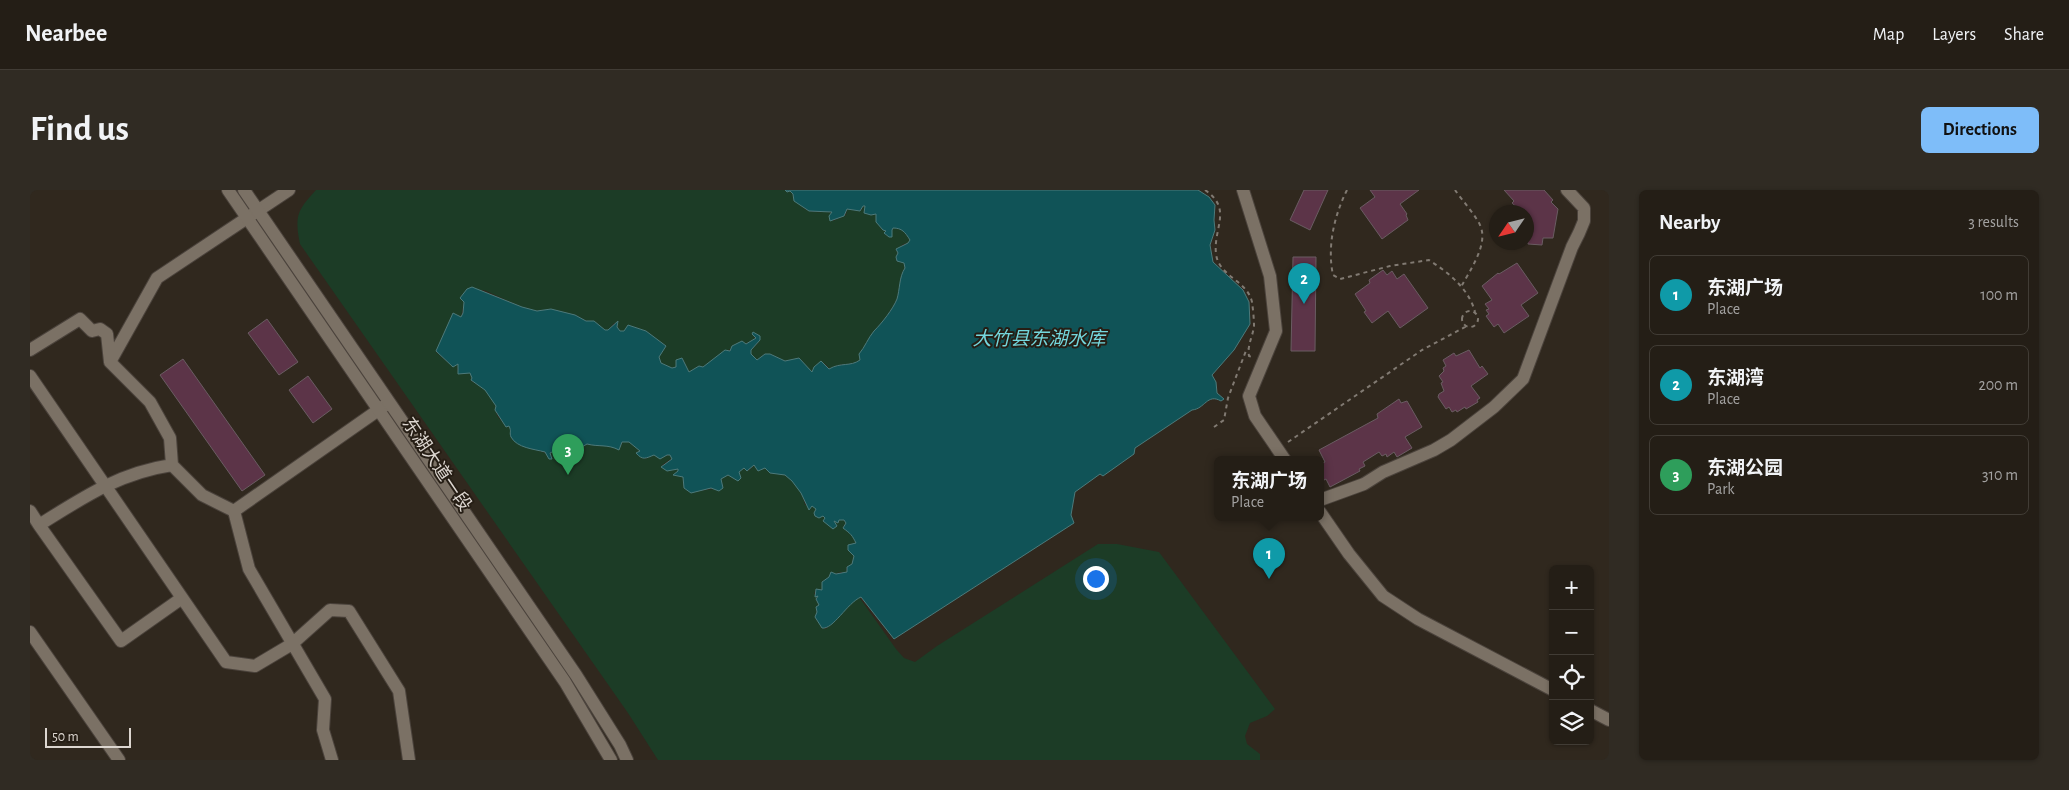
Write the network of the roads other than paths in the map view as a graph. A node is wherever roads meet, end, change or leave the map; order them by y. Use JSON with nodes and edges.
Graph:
{"nodes":[{"id":1,"x":228,"y":190,"type":"edge"},
{"id":2,"x":244,"y":190,"type":"edge"},
{"id":3,"x":289,"y":190,"type":"edge"},
{"id":4,"x":1243,"y":190,"type":"edge"},
{"id":5,"x":1567,"y":190,"type":"edge"},
{"id":6,"x":258,"y":212,"type":"junction"},
{"id":7,"x":248,"y":219,"type":"junction"},
{"id":8,"x":30,"y":350,"type":"edge"},
{"id":9,"x":110,"y":362,"type":"junction"},
{"id":10,"x":30,"y":376,"type":"edge"},
{"id":11,"x":384,"y":406,"type":"junction"},
{"id":12,"x":1282,"y":456,"type":"edge"},
{"id":13,"x":172,"y":466,"type":"junction"},
{"id":14,"x":104,"y":486,"type":"junction"},
{"id":15,"x":1324,"y":499,"type":"edge"},
{"id":16,"x":30,"y":511,"type":"edge"},
{"id":17,"x":234,"y":511,"type":"junction"},
{"id":18,"x":1324,"y":518,"type":"edge"},
{"id":19,"x":39,"y":524,"type":"junction"},
{"id":20,"x":182,"y":598,"type":"junction"},
{"id":21,"x":30,"y":632,"type":"edge"},
{"id":22,"x":292,"y":644,"type":"junction"},
{"id":23,"x":1549,"y":688,"type":"edge"},
{"id":24,"x":1594,"y":712,"type":"edge"},
{"id":25,"x":1609,"y":720,"type":"edge"},
{"id":26,"x":118,"y":760,"type":"edge"},
{"id":27,"x":332,"y":760,"type":"edge"},
{"id":28,"x":409,"y":760,"type":"edge"},
{"id":29,"x":612,"y":760,"type":"edge"},
{"id":30,"x":627,"y":760,"type":"edge"}],
"edges":[{"from":1,"to":7,"type":"street","name":"东湖大道一段"},
{"from":2,"to":6,"type":"street","name":"东湖大道一段"},
{"from":3,"to":6,"type":"street"},
{"from":4,"to":12,"type":"street"},
{"from":5,"to":15,"type":"street"},
{"from":6,"to":7,"type":"street"},
{"from":6,"to":11,"type":"street","name":"东湖大道一段"},
{"from":7,"to":9,"type":"street"},
{"from":7,"to":11,"type":"street","name":"东湖大道一段"},
{"from":8,"to":9,"type":"street"},
{"from":9,"to":13,"type":"street"},
{"from":10,"to":14,"type":"street"},
{"from":11,"to":17,"type":"street"},
{"from":11,"to":29,"type":"street","name":"东湖大道一段"},
{"from":11,"to":30,"type":"street","name":"东湖大道一段"},
{"from":13,"to":14,"type":"street"},
{"from":13,"to":17,"type":"street"},
{"from":14,"to":19,"type":"street"},
{"from":14,"to":20,"type":"street"},
{"from":16,"to":19,"type":"street"},
{"from":17,"to":22,"type":"street"},
{"from":18,"to":23,"type":"street"},
{"from":19,"to":20,"type":"street"},
{"from":20,"to":22,"type":"street"},
{"from":21,"to":26,"type":"street"},
{"from":22,"to":27,"type":"street"},
{"from":22,"to":28,"type":"street"},
{"from":24,"to":25,"type":"street"}]}
